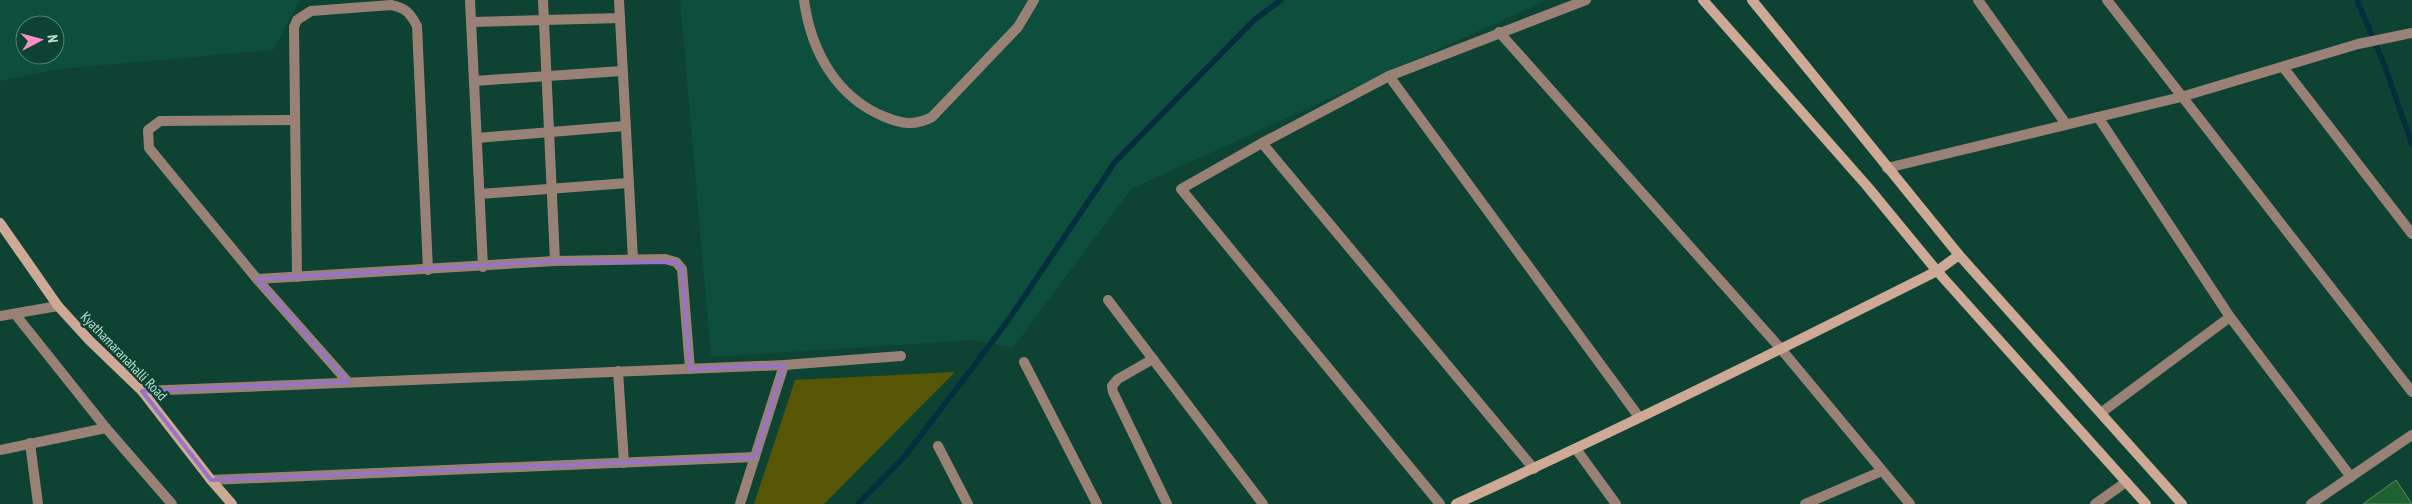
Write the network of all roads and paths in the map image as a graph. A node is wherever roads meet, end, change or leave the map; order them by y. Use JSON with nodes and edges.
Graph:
{"nodes":[{"id":1,"x":470,"y":0,"type":"edge"},
{"id":2,"x":543,"y":0,"type":"edge"},
{"id":3,"x":619,"y":0,"type":"edge"},
{"id":4,"x":804,"y":0,"type":"edge"},
{"id":5,"x":1034,"y":0,"type":"edge"},
{"id":6,"x":1586,"y":0,"type":"edge"},
{"id":7,"x":1704,"y":0,"type":"edge"},
{"id":8,"x":1752,"y":0,"type":"edge"},
{"id":9,"x":1978,"y":0,"type":"edge"},
{"id":10,"x":2107,"y":0,"type":"edge"},
{"id":11,"x":620,"y":18,"type":"junction"},
{"id":12,"x":544,"y":20,"type":"junction"},
{"id":13,"x":472,"y":22,"type":"junction"},
{"id":14,"x":1499,"y":32,"type":"junction"},
{"id":15,"x":2412,"y":34,"type":"edge"},
{"id":16,"x":2283,"y":67,"type":"junction"},
{"id":17,"x":622,"y":71,"type":"junction"},
{"id":18,"x":546,"y":75,"type":"junction"},
{"id":19,"x":1389,"y":76,"type":"junction"},
{"id":20,"x":474,"y":81,"type":"junction"},
{"id":21,"x":2181,"y":97,"type":"junction"},
{"id":22,"x":2098,"y":116,"type":"junction"},
{"id":23,"x":294,"y":120,"type":"junction"},
{"id":24,"x":2066,"y":124,"type":"junction"},
{"id":25,"x":625,"y":126,"type":"junction"},
{"id":26,"x":549,"y":133,"type":"junction"},
{"id":27,"x":477,"y":138,"type":"junction"},
{"id":28,"x":1262,"y":143,"type":"junction"},
{"id":29,"x":1887,"y":168,"type":"junction"},
{"id":30,"x":628,"y":183,"type":"junction"},
{"id":31,"x":552,"y":190,"type":"junction"},
{"id":32,"x":480,"y":194,"type":"junction"},
{"id":33,"x":0,"y":222,"type":"edge"},
{"id":34,"x":2412,"y":234,"type":"edge"},
{"id":35,"x":1959,"y":255,"type":"junction"},
{"id":36,"x":633,"y":259,"type":"junction"},
{"id":37,"x":555,"y":261,"type":"junction"},
{"id":38,"x":484,"y":267,"type":"junction"},
{"id":39,"x":428,"y":270,"type":"junction"},
{"id":40,"x":1937,"y":271,"type":"junction"},
{"id":41,"x":297,"y":277,"type":"junction"},
{"id":42,"x":257,"y":279,"type":"junction"},
{"id":43,"x":1108,"y":300,"type":"dead end"},
{"id":44,"x":58,"y":306,"type":"junction"},
{"id":45,"x":15,"y":314,"type":"junction"},
{"id":46,"x":0,"y":316,"type":"edge"},
{"id":47,"x":2230,"y":317,"type":"junction"},
{"id":48,"x":1781,"y":349,"type":"junction"},
{"id":49,"x":901,"y":356,"type":"dead end"},
{"id":50,"x":1153,"y":359,"type":"junction"},
{"id":51,"x":1024,"y":362,"type":"dead end"},
{"id":52,"x":784,"y":365,"type":"junction"},
{"id":53,"x":690,"y":369,"type":"junction"},
{"id":54,"x":618,"y":372,"type":"junction"},
{"id":55,"x":348,"y":382,"type":"junction"},
{"id":56,"x":142,"y":391,"type":"junction"},
{"id":57,"x":2412,"y":392,"type":"edge"},
{"id":58,"x":2102,"y":412,"type":"junction"},
{"id":59,"x":1639,"y":417,"type":"junction"},
{"id":60,"x":106,"y":428,"type":"junction"},
{"id":61,"x":2411,"y":439,"type":"edge"},
{"id":62,"x":30,"y":443,"type":"junction"},
{"id":63,"x":938,"y":446,"type":"dead end"},
{"id":64,"x":1576,"y":449,"type":"junction"},
{"id":65,"x":0,"y":450,"type":"edge"},
{"id":66,"x":755,"y":457,"type":"junction"},
{"id":67,"x":624,"y":463,"type":"junction"},
{"id":68,"x":1534,"y":469,"type":"junction"},
{"id":69,"x":1882,"y":471,"type":"junction"},
{"id":70,"x":2351,"y":477,"type":"junction"},
{"id":71,"x":211,"y":480,"type":"junction"},
{"id":72,"x":2126,"y":482,"type":"junction"},
{"id":73,"x":38,"y":504,"type":"edge"},
{"id":74,"x":172,"y":504,"type":"edge"},
{"id":75,"x":232,"y":504,"type":"edge"},
{"id":76,"x":740,"y":504,"type":"edge"},
{"id":77,"x":968,"y":504,"type":"edge"},
{"id":78,"x":1097,"y":504,"type":"edge"},
{"id":79,"x":1167,"y":504,"type":"edge"},
{"id":80,"x":1262,"y":504,"type":"edge"},
{"id":81,"x":1440,"y":504,"type":"edge"},
{"id":82,"x":1456,"y":504,"type":"edge"},
{"id":83,"x":1616,"y":504,"type":"edge"},
{"id":84,"x":1805,"y":504,"type":"edge"},
{"id":85,"x":1910,"y":504,"type":"edge"},
{"id":86,"x":2096,"y":504,"type":"edge"},
{"id":87,"x":2146,"y":504,"type":"edge"},
{"id":88,"x":2182,"y":504,"type":"edge"},
{"id":89,"x":2311,"y":504,"type":"edge"}],
"edges":[{"from":1,"to":13,"type":"street"},
{"from":2,"to":12,"type":"street"},
{"from":3,"to":11,"type":"street"},
{"from":4,"to":5,"type":"street"},
{"from":6,"to":14,"type":"street"},
{"from":7,"to":40,"type":"main road"},
{"from":8,"to":29,"type":"main road"},
{"from":9,"to":24,"type":"street"},
{"from":10,"to":21,"type":"street"},
{"from":11,"to":12,"type":"street"},
{"from":11,"to":17,"type":"street"},
{"from":12,"to":13,"type":"street"},
{"from":12,"to":18,"type":"street"},
{"from":13,"to":20,"type":"street"},
{"from":14,"to":19,"type":"street"},
{"from":14,"to":48,"type":"street"},
{"from":15,"to":16,"type":"street"},
{"from":16,"to":21,"type":"street"},
{"from":16,"to":34,"type":"street"},
{"from":17,"to":18,"type":"street"},
{"from":17,"to":25,"type":"street"},
{"from":18,"to":20,"type":"street"},
{"from":18,"to":26,"type":"street"},
{"from":19,"to":28,"type":"street"},
{"from":19,"to":59,"type":"street"},
{"from":20,"to":27,"type":"street"},
{"from":21,"to":22,"type":"street"},
{"from":21,"to":57,"type":"street"},
{"from":22,"to":24,"type":"street"},
{"from":22,"to":47,"type":"street"},
{"from":23,"to":39,"type":"street"},
{"from":23,"to":41,"type":"street"},
{"from":23,"to":42,"type":"street"},
{"from":24,"to":29,"type":"street"},
{"from":25,"to":26,"type":"street"},
{"from":25,"to":30,"type":"street"},
{"from":26,"to":27,"type":"street"},
{"from":26,"to":31,"type":"street"},
{"from":27,"to":32,"type":"street"},
{"from":28,"to":68,"type":"street"},
{"from":28,"to":81,"type":"street"},
{"from":29,"to":35,"type":"main road"},
{"from":30,"to":31,"type":"street"},
{"from":30,"to":36,"type":"street"},
{"from":31,"to":32,"type":"street"},
{"from":31,"to":37,"type":"street"},
{"from":32,"to":38,"type":"street"},
{"from":33,"to":44,"type":"main road","name":"Kyathamaranahalli Road"},
{"from":35,"to":40,"type":"main road"},
{"from":35,"to":58,"type":"main road"},
{"from":36,"to":37,"type":"street"},
{"from":36,"to":53,"type":"street"},
{"from":37,"to":38,"type":"street"},
{"from":38,"to":39,"type":"street"},
{"from":39,"to":41,"type":"street"},
{"from":40,"to":48,"type":"main road"},
{"from":40,"to":72,"type":"main road"},
{"from":41,"to":42,"type":"street"},
{"from":42,"to":55,"type":"street"},
{"from":43,"to":50,"type":"street"},
{"from":44,"to":45,"type":"street"},
{"from":44,"to":56,"type":"main road","name":"Kyathamaranahalli Road"},
{"from":45,"to":46,"type":"street"},
{"from":45,"to":60,"type":"street"},
{"from":47,"to":58,"type":"street"},
{"from":47,"to":70,"type":"street"},
{"from":48,"to":59,"type":"main road"},
{"from":48,"to":69,"type":"street"},
{"from":49,"to":52,"type":"street"},
{"from":50,"to":79,"type":"street"},
{"from":50,"to":80,"type":"street"},
{"from":51,"to":78,"type":"street"},
{"from":52,"to":53,"type":"street"},
{"from":52,"to":66,"type":"street"},
{"from":53,"to":54,"type":"street"},
{"from":54,"to":55,"type":"street"},
{"from":54,"to":67,"type":"street"},
{"from":55,"to":56,"type":"street"},
{"from":56,"to":71,"type":"main road","name":"Kyathamaranahalli Road"},
{"from":58,"to":88,"type":"main road"},
{"from":59,"to":64,"type":"main road"},
{"from":60,"to":62,"type":"street"},
{"from":60,"to":74,"type":"street"},
{"from":61,"to":70,"type":"street"},
{"from":62,"to":65,"type":"street"},
{"from":62,"to":73,"type":"street"},
{"from":63,"to":77,"type":"street"},
{"from":64,"to":68,"type":"main road"},
{"from":64,"to":83,"type":"street"},
{"from":66,"to":67,"type":"street"},
{"from":66,"to":76,"type":"street"},
{"from":67,"to":71,"type":"street"},
{"from":68,"to":82,"type":"main road"},
{"from":69,"to":84,"type":"street"},
{"from":69,"to":85,"type":"street"},
{"from":70,"to":89,"type":"street"},
{"from":71,"to":75,"type":"main road","name":"Kyathamaranahalli Road"},
{"from":72,"to":86,"type":"street"},
{"from":72,"to":87,"type":"main road"}]}
